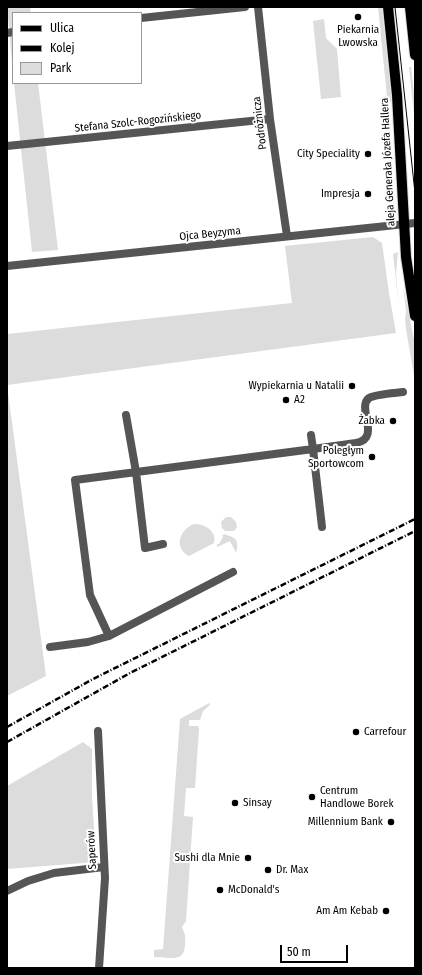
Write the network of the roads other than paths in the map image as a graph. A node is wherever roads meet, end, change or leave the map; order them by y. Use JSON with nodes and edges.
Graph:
{"nodes":[{"id":1,"x":246,"y":7,"type":"edge"},
{"id":2,"x":258,"y":7,"type":"edge"},
{"id":3,"x":388,"y":7,"type":"edge"},
{"id":4,"x":410,"y":7,"type":"edge"},
{"id":5,"x":142,"y":18,"type":"edge"},
{"id":6,"x":415,"y":55,"type":"edge"},
{"id":7,"x":270,"y":119,"type":"junction"},
{"id":8,"x":7,"y":146,"type":"edge"},
{"id":9,"x":415,"y":223,"type":"edge"},
{"id":10,"x":404,"y":224,"type":"junction"},
{"id":11,"x":287,"y":236,"type":"junction"},
{"id":12,"x":7,"y":266,"type":"edge"},
{"id":13,"x":415,"y":316,"type":"edge"},
{"id":14,"x":403,"y":392,"type":"dead end"},
{"id":15,"x":126,"y":415,"type":"dead end"},
{"id":16,"x":311,"y":435,"type":"dead end"},
{"id":17,"x":313,"y":449,"type":"junction"},
{"id":18,"x":136,"y":472,"type":"junction"},
{"id":19,"x":322,"y":527,"type":"dead end"},
{"id":20,"x":163,"y":544,"type":"dead end"},
{"id":21,"x":233,"y":572,"type":"dead end"},
{"id":22,"x":109,"y":636,"type":"junction"},
{"id":23,"x":50,"y":647,"type":"dead end"},
{"id":24,"x":98,"y":731,"type":"dead end"},
{"id":25,"x":104,"y":867,"type":"junction"},
{"id":26,"x":7,"y":891,"type":"edge"},
{"id":27,"x":98,"y":968,"type":"edge"}],
"edges":[{"from":1,"to":5,"type":"street"},
{"from":2,"to":7,"type":"street","name":"Podróżnicza"},
{"from":3,"to":10,"type":"main road","name":"aleja Generała Józefa Hallera"},
{"from":4,"to":6,"type":"main road"},
{"from":7,"to":8,"type":"street","name":"Stefana Szolc-Rogozińskiego"},
{"from":7,"to":11,"type":"street","name":"Podróżnicza"},
{"from":9,"to":10,"type":"street","name":"Ojca Beyzyma"},
{"from":10,"to":11,"type":"street","name":"Ojca Beyzyma"},
{"from":10,"to":13,"type":"main road","name":"aleja Generała Józefa Hallera"},
{"from":11,"to":12,"type":"street","name":"Ojca Beyzyma"},
{"from":14,"to":17,"type":"street"},
{"from":15,"to":18,"type":"street"},
{"from":16,"to":17,"type":"street"},
{"from":17,"to":18,"type":"street"},
{"from":17,"to":19,"type":"street"},
{"from":18,"to":20,"type":"street"},
{"from":18,"to":22,"type":"street"},
{"from":21,"to":22,"type":"street"},
{"from":22,"to":23,"type":"street"},
{"from":24,"to":25,"type":"street","name":"Saperów"},
{"from":25,"to":26,"type":"street"},
{"from":25,"to":27,"type":"street","name":"Saperów"}]}
